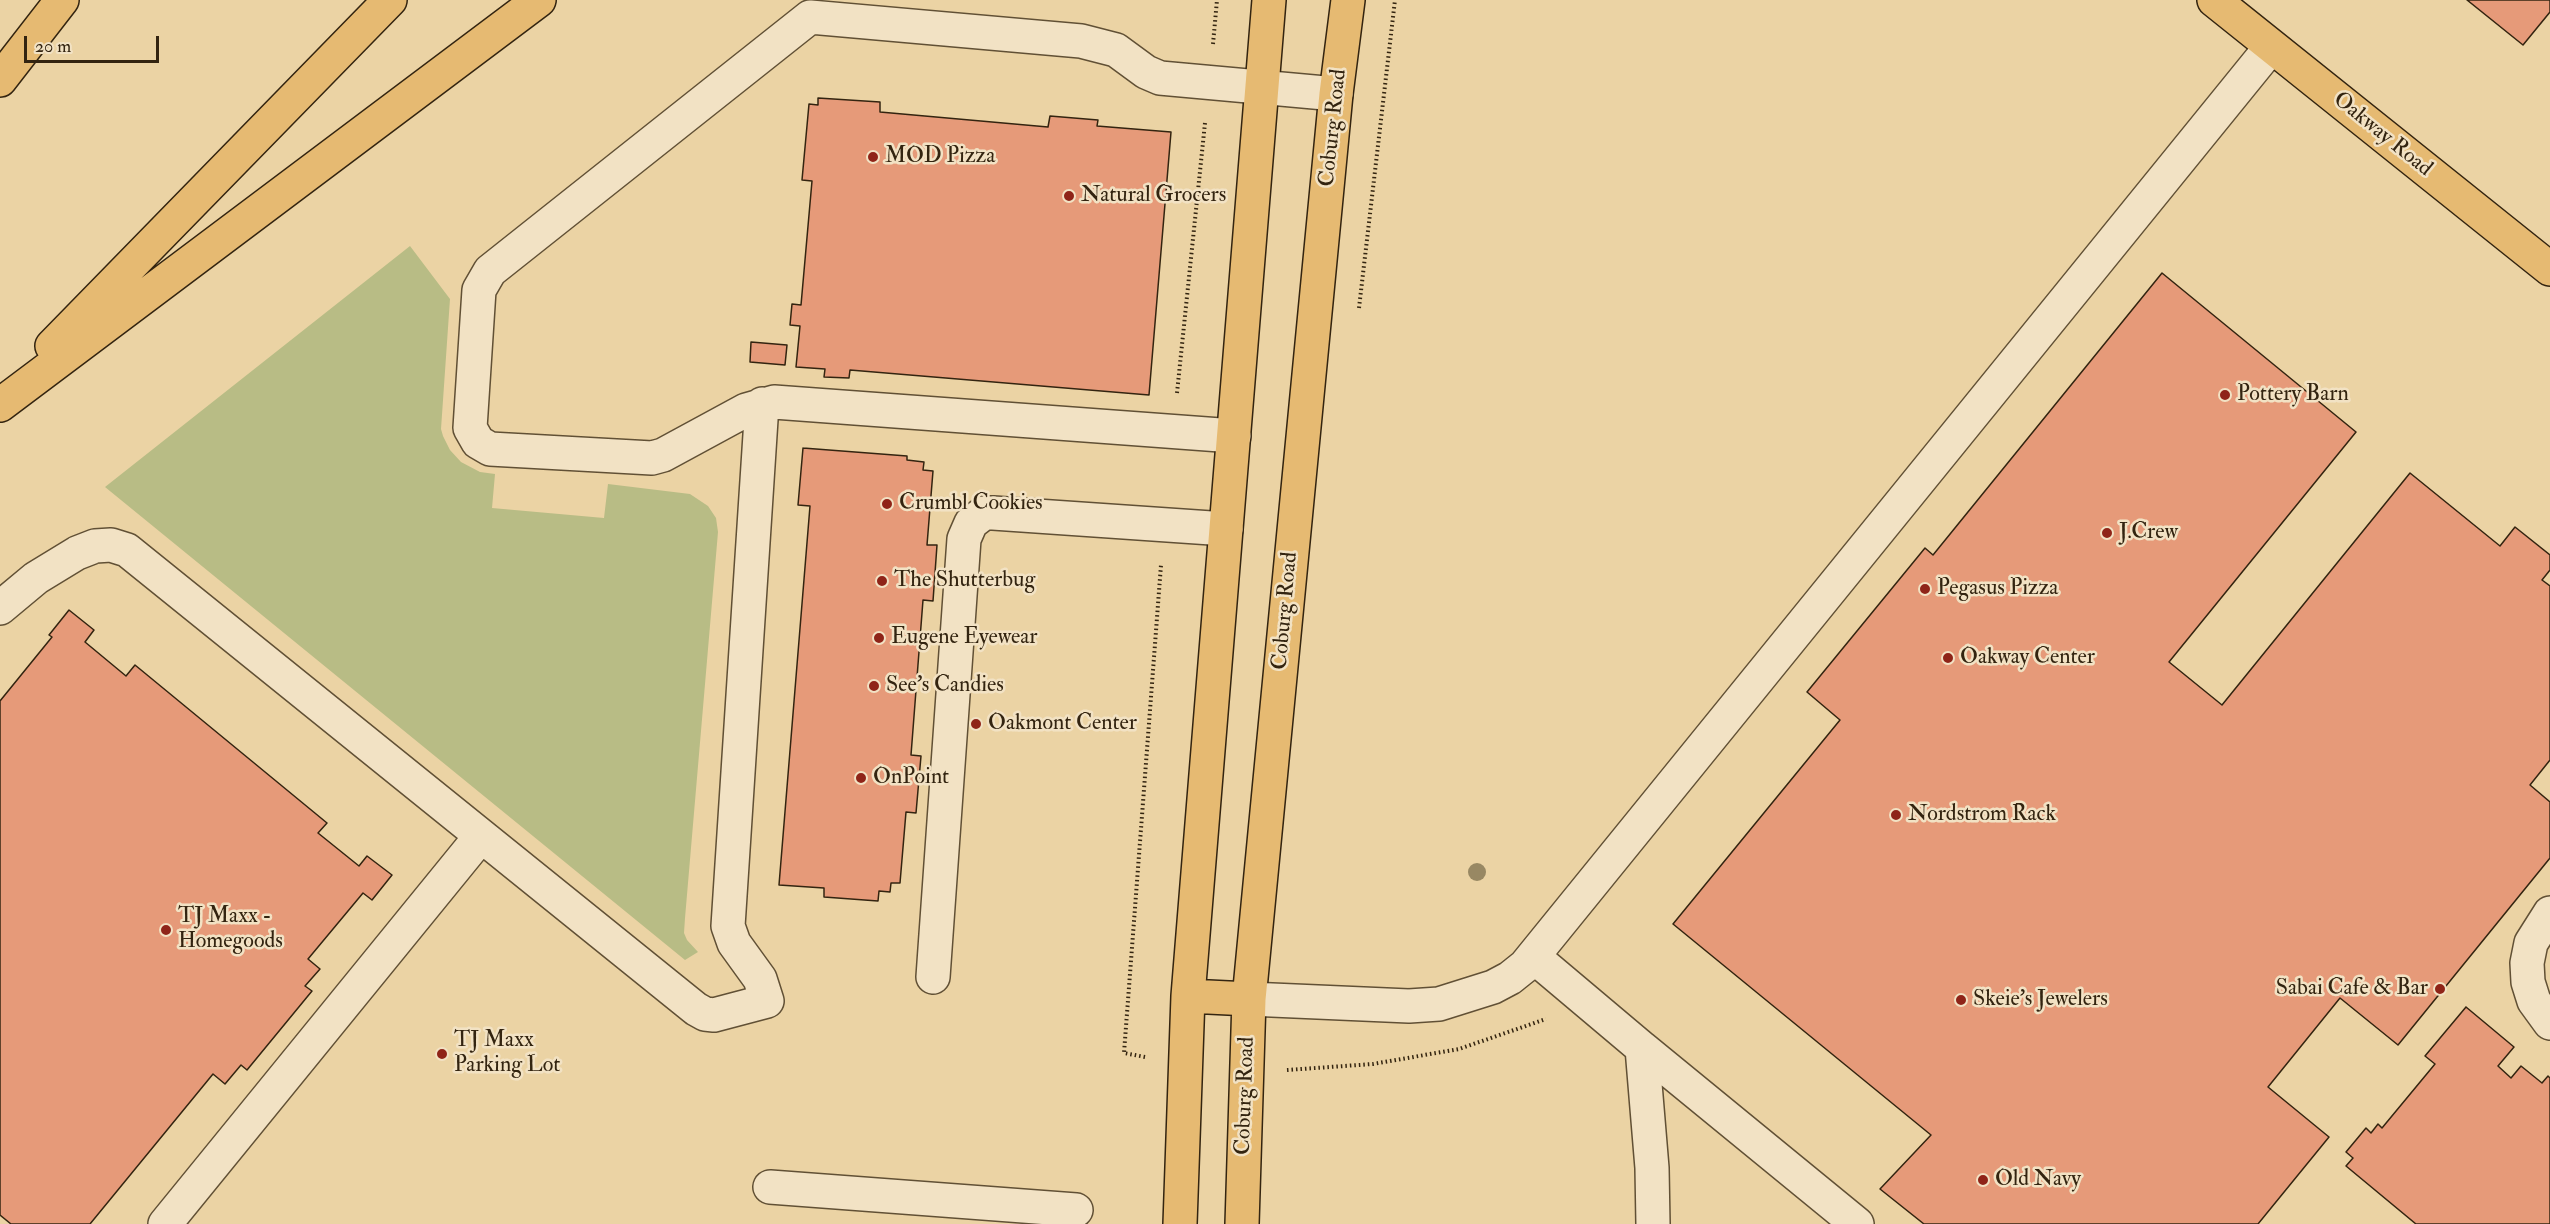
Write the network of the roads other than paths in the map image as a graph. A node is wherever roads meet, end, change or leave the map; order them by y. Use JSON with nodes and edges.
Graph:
{"nodes":[{"id":1,"x":62,"y":0,"type":"edge"},
{"id":2,"x":390,"y":0,"type":"edge"},
{"id":3,"x":539,"y":0,"type":"edge"},
{"id":4,"x":1269,"y":0,"type":"edge"},
{"id":5,"x":1348,"y":0,"type":"edge"},
{"id":6,"x":2214,"y":0,"type":"edge"},
{"id":7,"x":2271,"y":47,"type":"junction"},
{"id":8,"x":0,"y":80,"type":"edge"},
{"id":9,"x":1262,"y":86,"type":"junction"},
{"id":10,"x":1336,"y":94,"type":"junction"},
{"id":11,"x":2550,"y":269,"type":"edge"},
{"id":12,"x":0,"y":399,"type":"edge"},
{"id":13,"x":762,"y":404,"type":"junction"},
{"id":14,"x":0,"y":405,"type":"edge"},
{"id":15,"x":1234,"y":436,"type":"junction"},
{"id":16,"x":1226,"y":529,"type":"junction"},
{"id":17,"x":0,"y":608,"type":"edge"},
{"id":18,"x":481,"y":836,"type":"junction"},
{"id":19,"x":2550,"y":913,"type":"edge"},
{"id":20,"x":1534,"y":957,"type":"junction"},
{"id":21,"x":933,"y":976,"type":"dead end"},
{"id":22,"x":1188,"y":996,"type":"junction"},
{"id":23,"x":1249,"y":999,"type":"junction"},
{"id":24,"x":2550,"y":1023,"type":"edge"},
{"id":25,"x":1642,"y":1048,"type":"junction"},
{"id":26,"x":770,"y":1187,"type":"dead end"},
{"id":27,"x":964,"y":1202,"type":"junction"},
{"id":28,"x":1076,"y":1210,"type":"dead end"},
{"id":29,"x":165,"y":1224,"type":"edge"},
{"id":30,"x":930,"y":1224,"type":"edge"},
{"id":31,"x":1180,"y":1224,"type":"edge"},
{"id":32,"x":1242,"y":1224,"type":"edge"},
{"id":33,"x":1653,"y":1224,"type":"edge"},
{"id":34,"x":1857,"y":1224,"type":"edge"}],
"edges":[{"from":1,"to":8,"type":"main road"},
{"from":2,"to":12,"type":"main road"},
{"from":3,"to":14,"type":"main road"},
{"from":4,"to":9,"type":"main road"},
{"from":5,"to":10,"type":"main road","name":"Coburg Road"},
{"from":6,"to":7,"type":"main road","name":"Oakway Road"},
{"from":7,"to":11,"type":"main road","name":"Oakway Road"},
{"from":7,"to":20,"type":"lane"},
{"from":9,"to":10,"type":"lane"},
{"from":9,"to":13,"type":"lane"},
{"from":9,"to":15,"type":"main road"},
{"from":10,"to":23,"type":"main road","name":"Coburg Road"},
{"from":13,"to":15,"type":"lane"},
{"from":13,"to":18,"type":"lane"},
{"from":15,"to":16,"type":"main road"},
{"from":16,"to":21,"type":"lane"},
{"from":16,"to":22,"type":"main road"},
{"from":17,"to":18,"type":"lane"},
{"from":18,"to":29,"type":"lane"},
{"from":19,"to":24,"type":"lane"},
{"from":20,"to":23,"type":"lane"},
{"from":20,"to":25,"type":"lane"},
{"from":22,"to":23,"type":"main road"},
{"from":22,"to":31,"type":"main road"},
{"from":23,"to":32,"type":"main road","name":"Coburg Road"},
{"from":25,"to":33,"type":"lane"},
{"from":25,"to":34,"type":"lane"},
{"from":26,"to":27,"type":"lane"},
{"from":27,"to":28,"type":"lane"},
{"from":27,"to":30,"type":"lane"}]}
